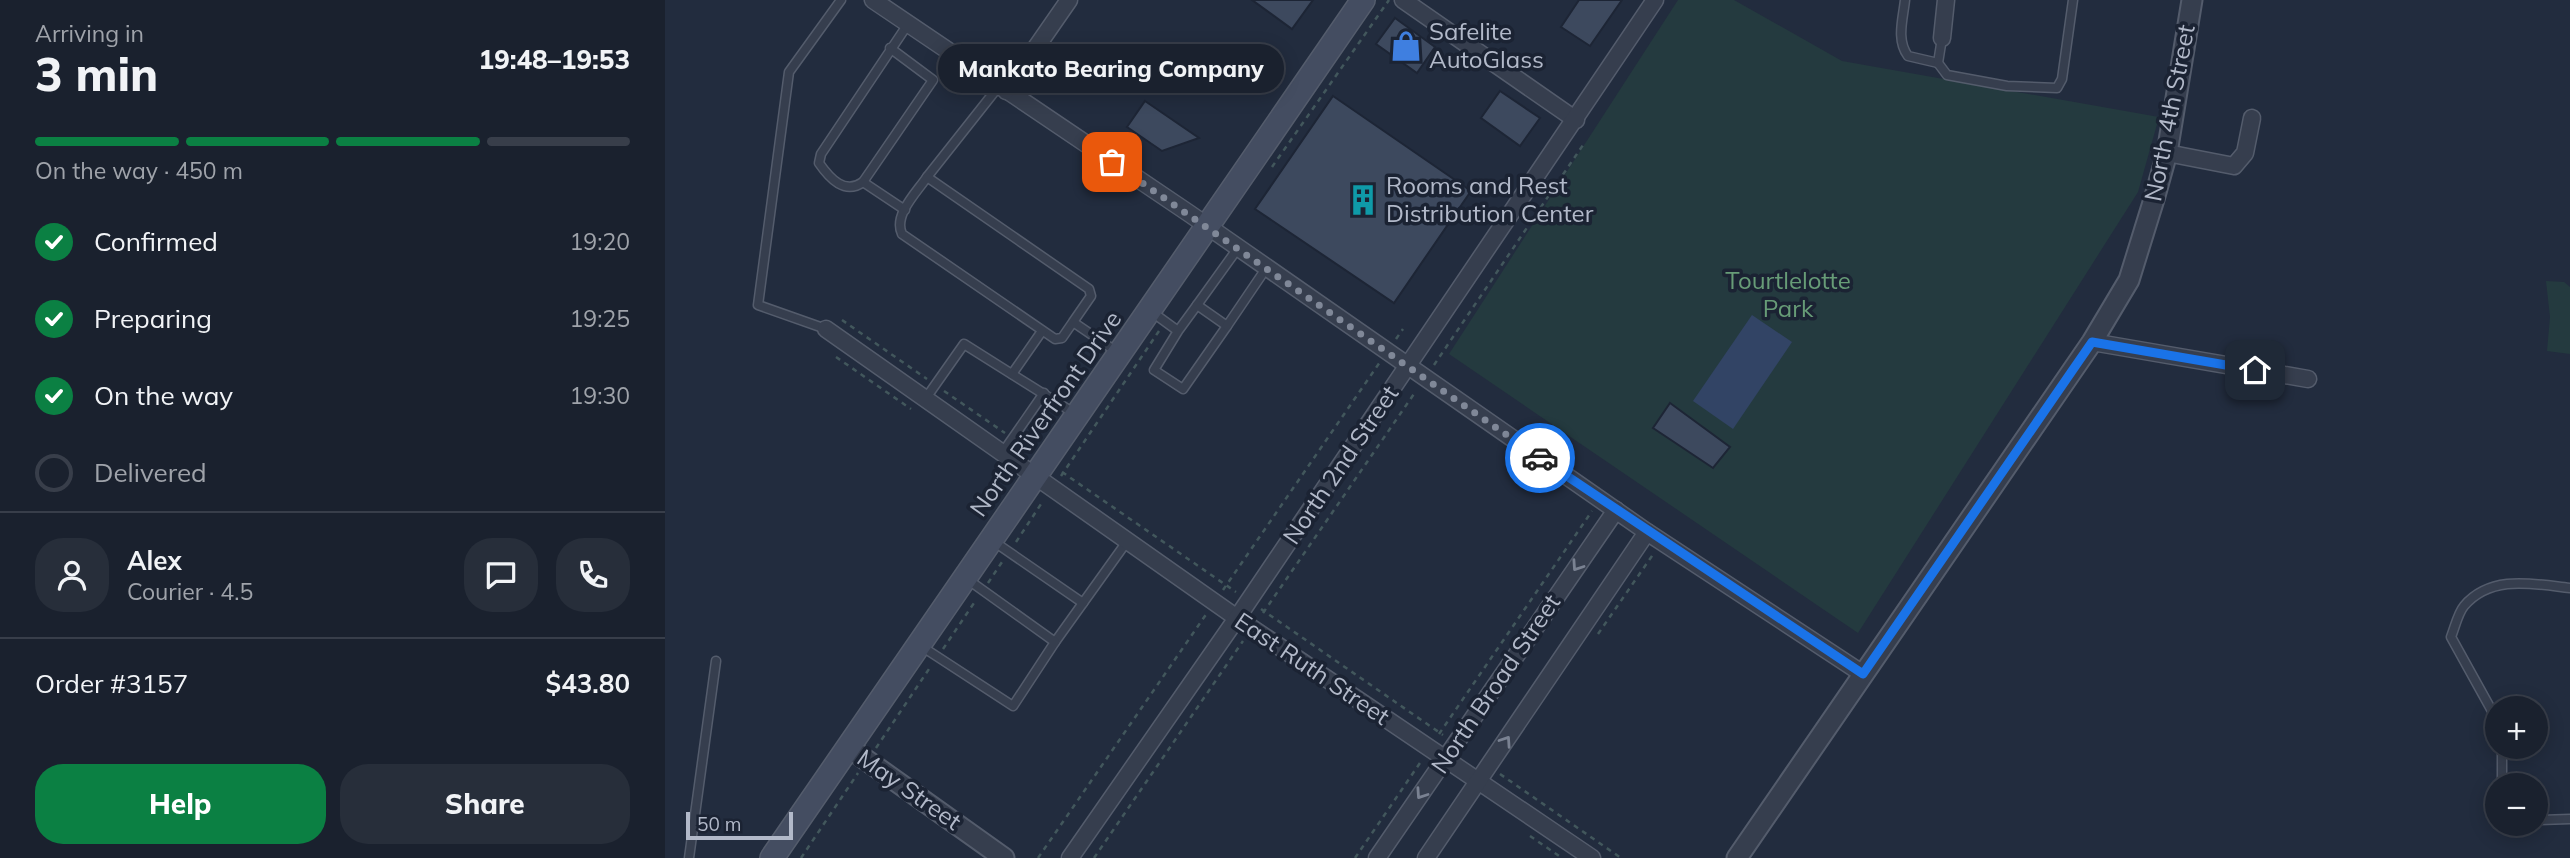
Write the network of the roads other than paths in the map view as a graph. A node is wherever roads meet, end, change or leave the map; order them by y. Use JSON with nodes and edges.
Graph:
{"nodes":[{"id":1,"x":841,"y":0,"type":"edge"},
{"id":2,"x":873,"y":0,"type":"edge"},
{"id":3,"x":1069,"y":0,"type":"edge"},
{"id":4,"x":1363,"y":0,"type":"edge"},
{"id":5,"x":1403,"y":0,"type":"edge"},
{"id":6,"x":1655,"y":0,"type":"edge"},
{"id":7,"x":1905,"y":0,"type":"edge"},
{"id":8,"x":1946,"y":0,"type":"edge"},
{"id":9,"x":2073,"y":0,"type":"edge"},
{"id":10,"x":2192,"y":0,"type":"edge"},
{"id":11,"x":908,"y":24,"type":"junction"},
{"id":12,"x":1942,"y":38,"type":"joint"},
{"id":13,"x":890,"y":48,"type":"junction"},
{"id":14,"x":1938,"y":63,"type":"junction"},
{"id":15,"x":1003,"y":89,"type":"junction"},
{"id":16,"x":2252,"y":118,"type":"dead end"},
{"id":17,"x":1576,"y":120,"type":"junction"},
{"id":18,"x":2167,"y":153,"type":"junction"},
{"id":19,"x":927,"y":177,"type":"junction"},
{"id":20,"x":863,"y":182,"type":"junction"},
{"id":21,"x":905,"y":210,"type":"junction"},
{"id":22,"x":1207,"y":227,"type":"junction"},
{"id":23,"x":1238,"y":248,"type":"junction"},
{"id":24,"x":1266,"y":267,"type":"junction"},
{"id":25,"x":1197,"y":305,"type":"junction"},
{"id":26,"x":1157,"y":316,"type":"junction"},
{"id":27,"x":1073,"y":322,"type":"junction"},
{"id":28,"x":1227,"y":326,"type":"junction"},
{"id":29,"x":826,"y":329,"type":"joint"},
{"id":30,"x":1042,"y":331,"type":"junction"},
{"id":31,"x":1178,"y":331,"type":"junction"},
{"id":32,"x":2092,"y":342,"type":"junction"},
{"id":33,"x":1120,"y":353,"type":"junction"},
{"id":34,"x":1408,"y":367,"type":"junction"},
{"id":35,"x":1012,"y":374,"type":"junction"},
{"id":36,"x":2308,"y":379,"type":"dead end"},
{"id":37,"x":1044,"y":394,"type":"junction"},
{"id":38,"x":926,"y":398,"type":"junction"},
{"id":39,"x":1077,"y":415,"type":"junction"},
{"id":40,"x":1003,"y":453,"type":"junction"},
{"id":41,"x":1050,"y":473,"type":"junction"},
{"id":42,"x":1616,"y":510,"type":"junction"},
{"id":43,"x":1647,"y":532,"type":"junction"},
{"id":44,"x":1128,"y":540,"type":"junction"},
{"id":45,"x":1000,"y":546,"type":"junction"},
{"id":46,"x":973,"y":585,"type":"junction"},
{"id":47,"x":2570,"y":588,"type":"edge"},
{"id":48,"x":1083,"y":603,"type":"junction"},
{"id":49,"x":1237,"y":618,"type":"junction"},
{"id":50,"x":1055,"y":642,"type":"junction"},
{"id":51,"x":928,"y":651,"type":"junction"},
{"id":52,"x":716,"y":661,"type":"dead end"},
{"id":53,"x":1863,"y":674,"type":"junction"},
{"id":54,"x":2485,"y":698,"type":"edge"},
{"id":55,"x":848,"y":747,"type":"junction"},
{"id":56,"x":1445,"y":760,"type":"junction"},
{"id":57,"x":1479,"y":781,"type":"junction"},
{"id":58,"x":2570,"y":819,"type":"edge"},
{"id":59,"x":2548,"y":820,"type":"edge"},
{"id":60,"x":689,"y":858,"type":"edge"},
{"id":61,"x":772,"y":858,"type":"edge"},
{"id":62,"x":1004,"y":858,"type":"edge"},
{"id":63,"x":1070,"y":858,"type":"edge"},
{"id":64,"x":1377,"y":858,"type":"edge"},
{"id":65,"x":1426,"y":858,"type":"edge"},
{"id":66,"x":1592,"y":858,"type":"edge"},
{"id":67,"x":1737,"y":858,"type":"edge"}],
"edges":[{"from":1,"to":29,"type":"lane"},
{"from":2,"to":11,"type":"street"},
{"from":3,"to":15,"type":"street"},
{"from":4,"to":22,"type":"main road","name":"North Riverfront Drive"},
{"from":5,"to":17,"type":"street"},
{"from":6,"to":17,"type":"street","name":"North 2nd Street"},
{"from":7,"to":14,"type":"lane"},
{"from":8,"to":12,"type":"street"},
{"from":9,"to":14,"type":"lane"},
{"from":10,"to":18,"type":"street","name":"North 4th Street"},
{"from":11,"to":13,"type":"lane"},
{"from":11,"to":15,"type":"street"},
{"from":12,"to":14,"type":"lane"},
{"from":13,"to":20,"type":"lane"},
{"from":13,"to":20,"type":"lane"},
{"from":15,"to":19,"type":"lane"},
{"from":15,"to":22,"type":"street"},
{"from":16,"to":18,"type":"street"},
{"from":17,"to":34,"type":"street","name":"North 2nd Street"},
{"from":18,"to":32,"type":"street","name":"North 4th Street"},
{"from":19,"to":21,"type":"lane"},
{"from":19,"to":27,"type":"lane"},
{"from":20,"to":21,"type":"lane"},
{"from":21,"to":30,"type":"lane"},
{"from":22,"to":23,"type":"street"},
{"from":22,"to":26,"type":"main road","name":"North Riverfront Drive"},
{"from":23,"to":24,"type":"street"},
{"from":23,"to":25,"type":"lane"},
{"from":24,"to":28,"type":"lane"},
{"from":24,"to":34,"type":"street"},
{"from":25,"to":28,"type":"lane"},
{"from":25,"to":31,"type":"lane"},
{"from":26,"to":31,"type":"lane"},
{"from":26,"to":33,"type":"main road","name":"North Riverfront Drive"},
{"from":27,"to":30,"type":"lane"},
{"from":27,"to":33,"type":"lane"},
{"from":28,"to":31,"type":"lane"},
{"from":29,"to":38,"type":"street","name":"East Ruth Street"},
{"from":30,"to":35,"type":"lane"},
{"from":32,"to":36,"type":"street"},
{"from":32,"to":53,"type":"street","name":"North 4th Street"},
{"from":33,"to":39,"type":"main road","name":"North Riverfront Drive"},
{"from":34,"to":42,"type":"street"},
{"from":34,"to":49,"type":"street","name":"North 2nd Street"},
{"from":35,"to":37,"type":"lane"},
{"from":35,"to":38,"type":"lane"},
{"from":37,"to":39,"type":"lane"},
{"from":37,"to":40,"type":"lane"},
{"from":38,"to":40,"type":"street","name":"East Ruth Street"},
{"from":39,"to":41,"type":"main road","name":"North Riverfront Drive"},
{"from":40,"to":41,"type":"street","name":"East Ruth Street"},
{"from":41,"to":44,"type":"street","name":"East Ruth Street"},
{"from":41,"to":45,"type":"main road","name":"North Riverfront Drive"},
{"from":42,"to":43,"type":"street"},
{"from":42,"to":56,"type":"street","name":"North Broad Street","one_way":true},
{"from":43,"to":53,"type":"street"},
{"from":57,"to":43,"type":"street","name":"North Broad Street","one_way":true},
{"from":44,"to":48,"type":"lane"},
{"from":44,"to":49,"type":"street","name":"East Ruth Street"},
{"from":45,"to":46,"type":"main road","name":"North Riverfront Drive"},
{"from":45,"to":48,"type":"lane"},
{"from":46,"to":50,"type":"lane"},
{"from":46,"to":51,"type":"main road","name":"North Riverfront Drive"},
{"from":47,"to":54,"type":"lane"},
{"from":48,"to":50,"type":"lane"},
{"from":49,"to":56,"type":"street","name":"East Ruth Street"},
{"from":49,"to":63,"type":"street","name":"North 2nd Street"},
{"from":50,"to":51,"type":"lane"},
{"from":51,"to":55,"type":"main road","name":"North Riverfront Drive"},
{"from":52,"to":60,"type":"lane"},
{"from":53,"to":67,"type":"street","name":"North 4th Street"},
{"from":55,"to":61,"type":"main road","name":"North Riverfront Drive"},
{"from":55,"to":62,"type":"street","name":"May Street"},
{"from":56,"to":57,"type":"street","name":"East Ruth Street"},
{"from":56,"to":64,"type":"street","name":"North Broad Street","one_way":true},
{"from":57,"to":65,"type":"street","name":"North Broad Street"},
{"from":57,"to":66,"type":"street","name":"East Ruth Street"},
{"from":58,"to":59,"type":"lane"}]}
